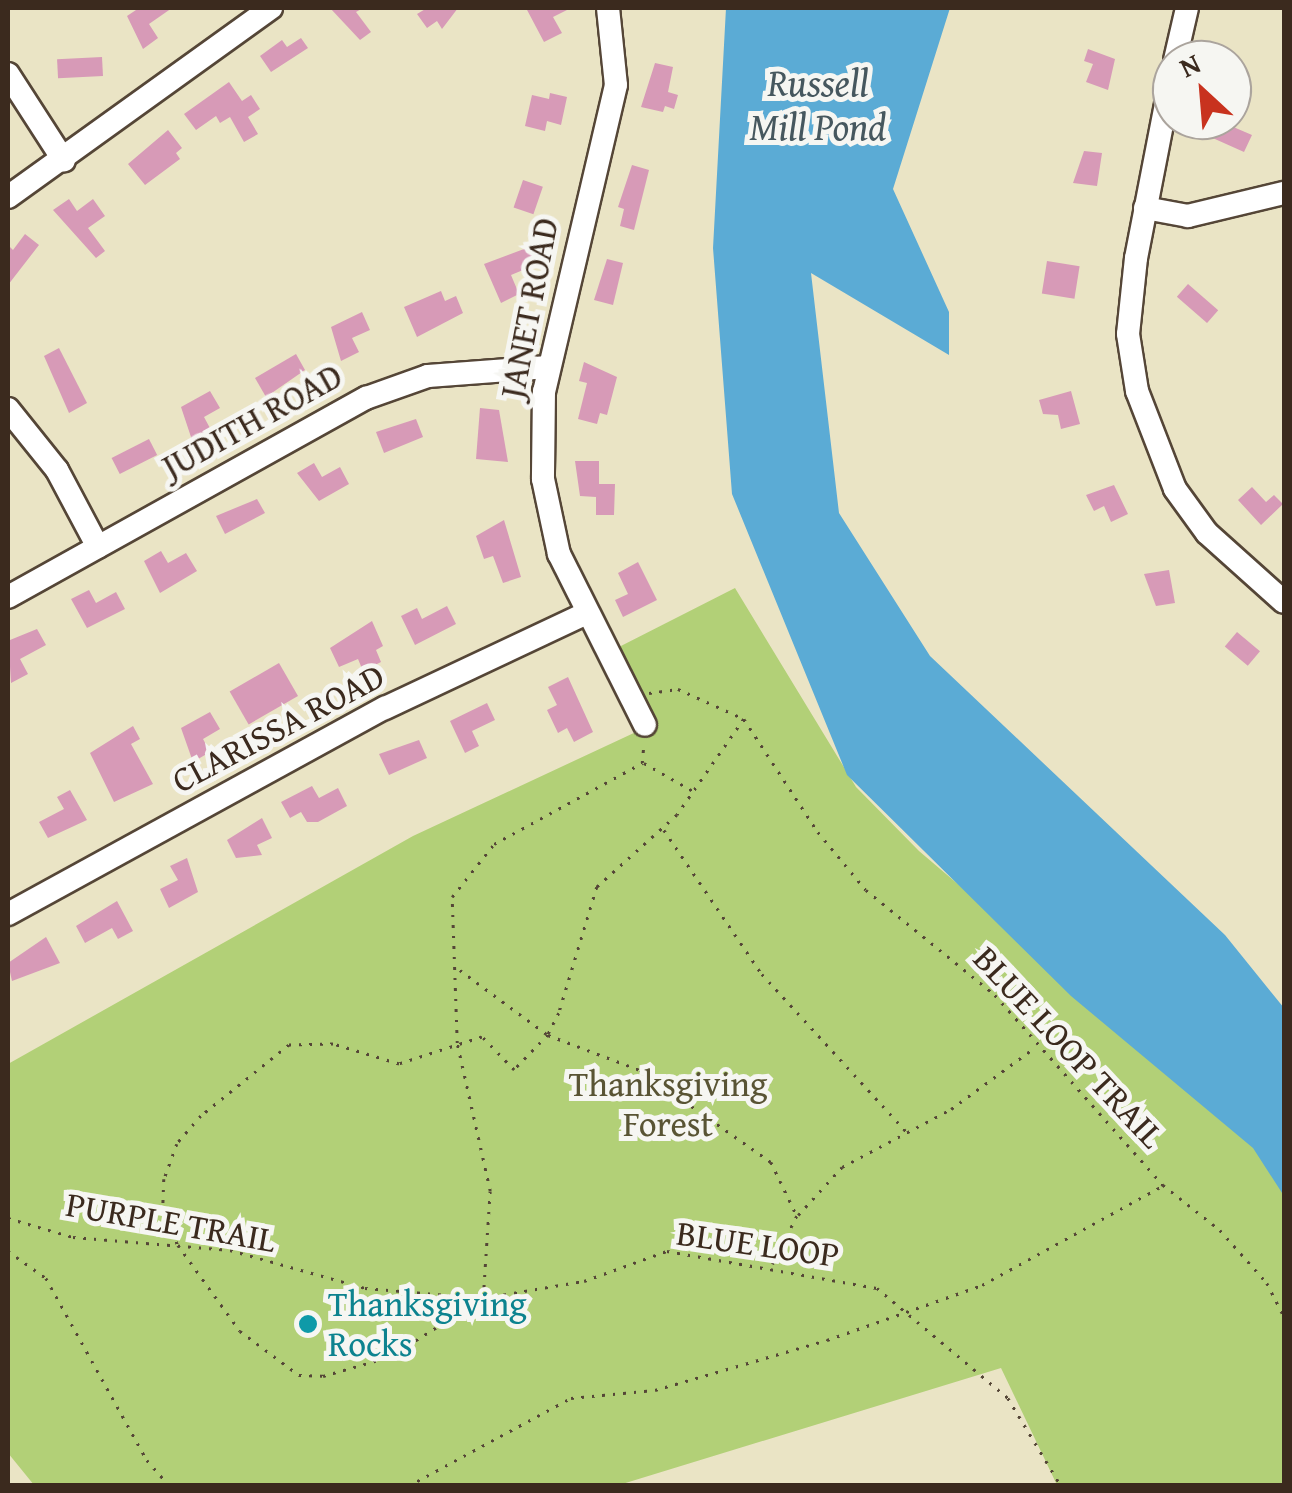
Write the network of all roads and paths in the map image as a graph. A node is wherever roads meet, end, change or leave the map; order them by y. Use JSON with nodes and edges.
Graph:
{"nodes":[{"id":1,"x":271,"y":8,"type":"edge"},
{"id":2,"x":608,"y":8,"type":"edge"},
{"id":3,"x":1187,"y":8,"type":"edge"},
{"id":4,"x":1180,"y":40,"type":"edge"},
{"id":5,"x":8,"y":74,"type":"edge"},
{"id":6,"x":1159,"y":140,"type":"edge"},
{"id":7,"x":64,"y":161,"type":"junction"},
{"id":8,"x":1284,"y":193,"type":"edge"},
{"id":9,"x":8,"y":197,"type":"edge"},
{"id":10,"x":1145,"y":208,"type":"junction"},
{"id":11,"x":548,"y":367,"type":"junction"},
{"id":12,"x":8,"y":409,"type":"edge"},
{"id":13,"x":98,"y":546,"type":"junction"},
{"id":14,"x":8,"y":596,"type":"edge"},
{"id":15,"x":1284,"y":602,"type":"edge"},
{"id":16,"x":587,"y":614,"type":"junction"},
{"id":17,"x":632,"y":700,"type":"junction"},
{"id":18,"x":744,"y":719,"type":"junction"},
{"id":19,"x":645,"y":725,"type":"joint"},
{"id":20,"x":642,"y":763,"type":"junction"},
{"id":21,"x":695,"y":792,"type":"junction"},
{"id":22,"x":664,"y":830,"type":"junction"},
{"id":23,"x":8,"y":914,"type":"edge"},
{"id":24,"x":459,"y":969,"type":"junction"},
{"id":25,"x":548,"y":1035,"type":"junction"},
{"id":26,"x":458,"y":1044,"type":"junction"},
{"id":27,"x":1036,"y":1046,"type":"junction"},
{"id":28,"x":907,"y":1132,"type":"junction"},
{"id":29,"x":1163,"y":1185,"type":"junction"},
{"id":30,"x":797,"y":1216,"type":"junction"},
{"id":31,"x":8,"y":1218,"type":"edge"},
{"id":32,"x":178,"y":1245,"type":"junction"},
{"id":33,"x":8,"y":1251,"type":"edge"},
{"id":34,"x":772,"y":1266,"type":"junction"},
{"id":35,"x":483,"y":1298,"type":"junction"},
{"id":36,"x":912,"y":1311,"type":"junction"},
{"id":37,"x":1284,"y":1316,"type":"edge"},
{"id":38,"x":170,"y":1486,"type":"edge"},
{"id":39,"x":408,"y":1486,"type":"edge"},
{"id":40,"x":1061,"y":1486,"type":"edge"}],
"edges":[{"from":1,"to":7,"type":"street"},
{"from":2,"to":11,"type":"street","name":"JANET ROAD"},
{"from":3,"to":4,"type":"street"},
{"from":5,"to":7,"type":"street"},
{"from":6,"to":10,"type":"street"},
{"from":7,"to":9,"type":"street"},
{"from":8,"to":10,"type":"street"},
{"from":10,"to":15,"type":"street"},
{"from":11,"to":13,"type":"street","name":"JUDITH ROAD"},
{"from":11,"to":16,"type":"street","name":"JANET ROAD"},
{"from":12,"to":13,"type":"street"},
{"from":13,"to":14,"type":"street","name":"JUDITH ROAD"},
{"from":16,"to":17,"type":"street","name":"JANET ROAD"},
{"from":16,"to":23,"type":"street","name":"CLARISSA ROAD"},
{"from":17,"to":18,"type":"path"},
{"from":17,"to":19,"type":"street","name":"JANET ROAD"},
{"from":18,"to":21,"type":"path"},
{"from":18,"to":27,"type":"path","name":"BLUE LOOP TRAIL"},
{"from":19,"to":20,"type":"path"},
{"from":20,"to":21,"type":"path"},
{"from":20,"to":24,"type":"path"},
{"from":21,"to":22,"type":"path"},
{"from":22,"to":25,"type":"path"},
{"from":22,"to":28,"type":"path"},
{"from":24,"to":25,"type":"path"},
{"from":24,"to":26,"type":"path"},
{"from":25,"to":26,"type":"path"},
{"from":25,"to":30,"type":"path"},
{"from":26,"to":32,"type":"path","name":"BLUE LOOP"},
{"from":26,"to":35,"type":"path"},
{"from":27,"to":28,"type":"path"},
{"from":27,"to":29,"type":"path","name":"BLUE LOOP TRAIL"},
{"from":28,"to":30,"type":"path"},
{"from":29,"to":36,"type":"path"},
{"from":29,"to":37,"type":"path","name":"BLUE LOOP TRAIL"},
{"from":30,"to":34,"type":"path"},
{"from":31,"to":32,"type":"path","name":"PURPLE TRAIL"},
{"from":32,"to":35,"type":"path","name":"PURPLE TRAIL"},
{"from":32,"to":35,"type":"path","name":"BLUE LOOP"},
{"from":33,"to":38,"type":"path"},
{"from":34,"to":35,"type":"path","name":"BLUE LOOP"},
{"from":34,"to":36,"type":"path","name":"BLUE LOOP"},
{"from":36,"to":39,"type":"path"},
{"from":36,"to":40,"type":"path","name":"BLUE LOOP"}]}
